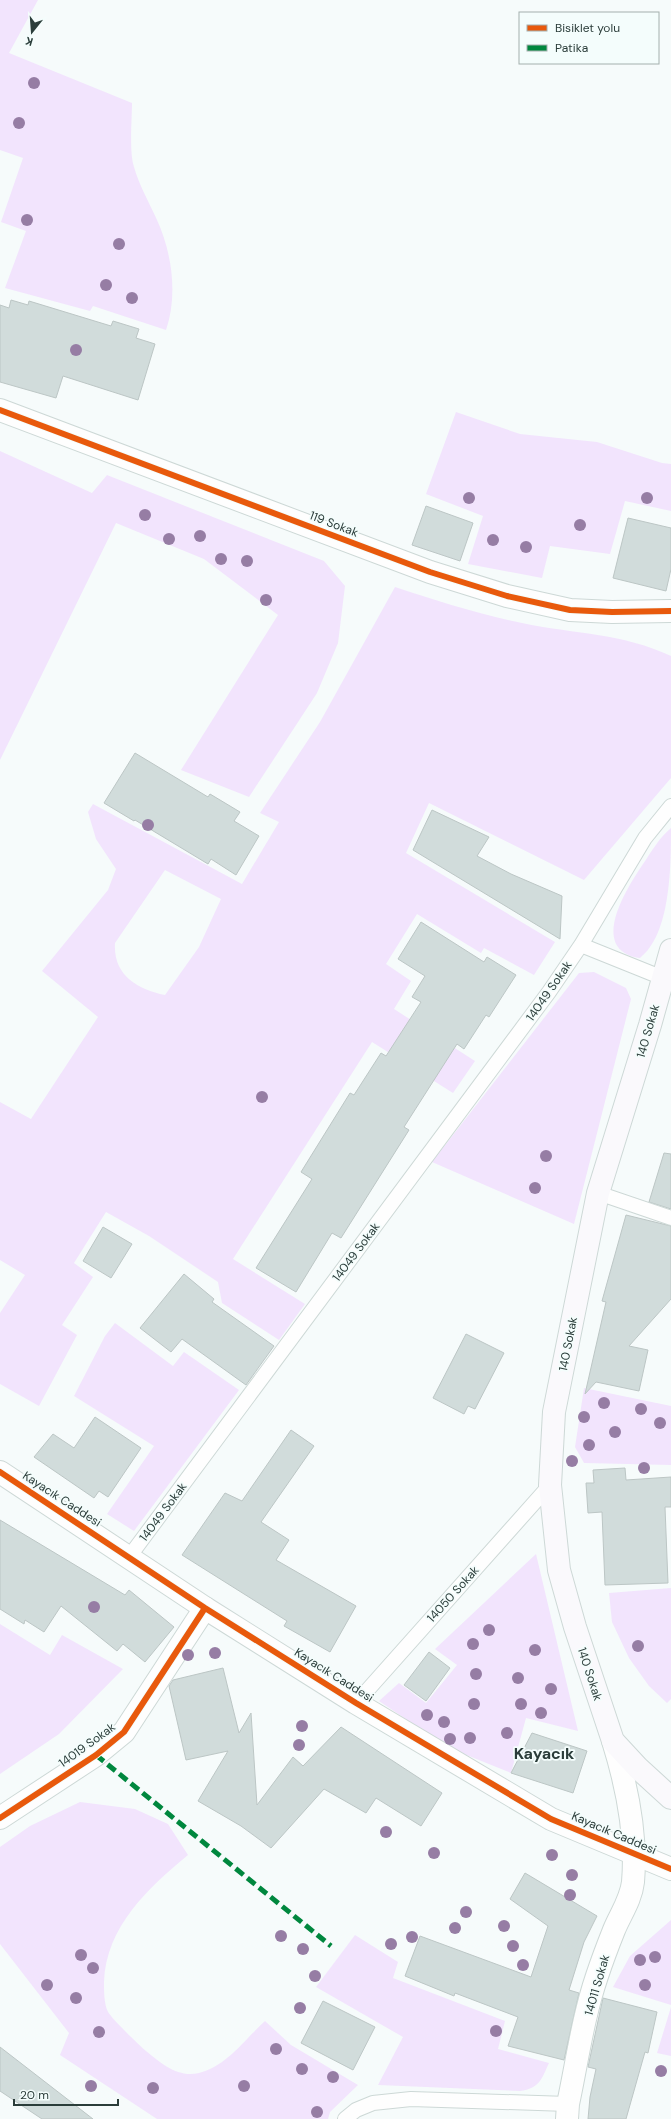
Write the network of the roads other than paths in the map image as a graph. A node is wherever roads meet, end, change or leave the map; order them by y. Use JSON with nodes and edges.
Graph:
{"nodes":[{"id":1,"x":0,"y":410,"type":"edge"},
{"id":2,"x":671,"y":611,"type":"edge"},
{"id":3,"x":671,"y":806,"type":"edge"},
{"id":4,"x":581,"y":945,"type":"junction"},
{"id":5,"x":671,"y":950,"type":"edge"},
{"id":6,"x":663,"y":978,"type":"junction"},
{"id":7,"x":598,"y":1193,"type":"junction"},
{"id":8,"x":671,"y":1218,"type":"edge"},
{"id":9,"x":0,"y":1472,"type":"edge"},
{"id":10,"x":550,"y":1485,"type":"junction"},
{"id":11,"x":129,"y":1557,"type":"junction"},
{"id":12,"x":205,"y":1608,"type":"junction"},
{"id":13,"x":356,"y":1703,"type":"junction"},
{"id":14,"x":613,"y":1742,"type":"junction"},
{"id":15,"x":671,"y":1798,"type":"edge"},
{"id":16,"x":0,"y":1818,"type":"edge"},
{"id":17,"x":634,"y":1854,"type":"junction"},
{"id":18,"x":671,"y":1869,"type":"edge"},
{"id":19,"x":568,"y":2112,"type":"edge"},
{"id":20,"x":345,"y":2119,"type":"edge"}],
"edges":[{"from":1,"to":2,"type":"street","name":"119 Sokak"},
{"from":3,"to":4,"type":"lane","name":"14049 Sokak"},
{"from":4,"to":6,"type":"lane"},
{"from":4,"to":11,"type":"lane","name":"14049 Sokak"},
{"from":5,"to":6,"type":"main road","name":"140 Sokak"},
{"from":6,"to":7,"type":"main road","name":"140 Sokak"},
{"from":7,"to":8,"type":"lane"},
{"from":7,"to":10,"type":"main road","name":"140 Sokak"},
{"from":9,"to":11,"type":"street","name":"Kayacık Caddesi"},
{"from":10,"to":13,"type":"lane","name":"14050 Sokak"},
{"from":10,"to":14,"type":"main road","name":"140 Sokak"},
{"from":11,"to":12,"type":"street","name":"Kayacık Caddesi"},
{"from":12,"to":13,"type":"street","name":"Kayacık Caddesi"},
{"from":12,"to":16,"type":"street","name":"14019 Sokak"},
{"from":13,"to":17,"type":"street","name":"Kayacık Caddesi"},
{"from":14,"to":15,"type":"main road","name":"140 Sokak"},
{"from":14,"to":17,"type":"street","name":"140 Sokak"},
{"from":17,"to":18,"type":"street","name":"Kayacık Caddesi"},
{"from":17,"to":19,"type":"street","name":"14011 Sokak"},
{"from":19,"to":20,"type":"lane"}]}
